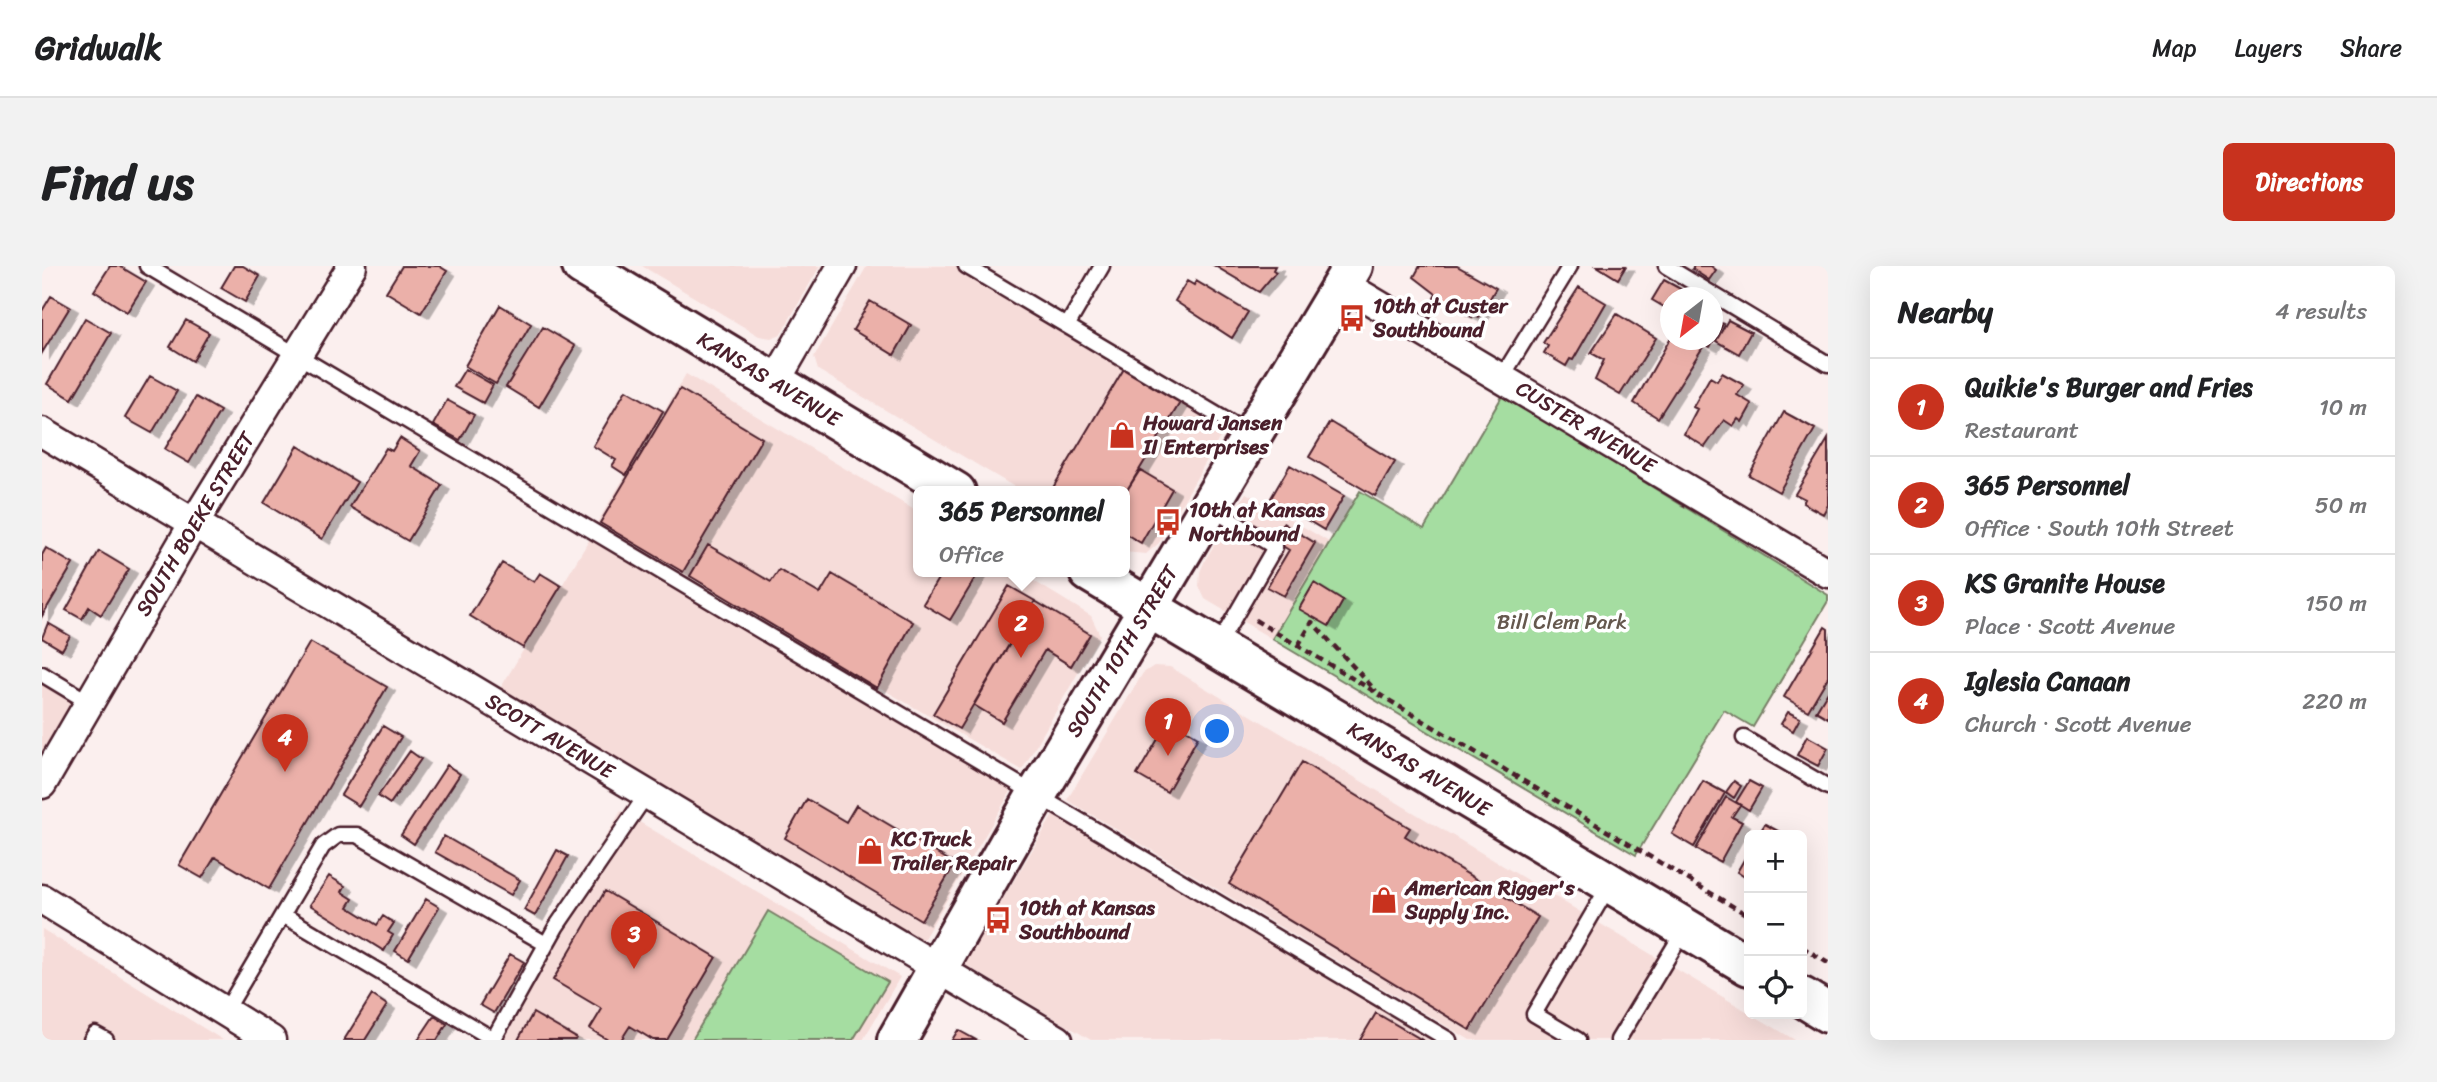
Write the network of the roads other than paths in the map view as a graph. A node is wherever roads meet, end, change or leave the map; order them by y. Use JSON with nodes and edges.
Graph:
{"nodes":[{"id":1,"x":147,"y":266,"type":"edge"},
{"id":2,"x":352,"y":266,"type":"edge"},
{"id":3,"x":582,"y":266,"type":"edge"},
{"id":4,"x":842,"y":266,"type":"edge"},
{"id":5,"x":966,"y":266,"type":"edge"},
{"id":6,"x":1102,"y":266,"type":"edge"},
{"id":7,"x":1570,"y":266,"type":"edge"},
{"id":8,"x":1666,"y":266,"type":"edge"},
{"id":9,"x":1348,"y":275,"type":"edge"},
{"id":10,"x":1067,"y":326,"type":"junction"},
{"id":11,"x":298,"y":355,"type":"junction"},
{"id":12,"x":1828,"y":364,"type":"edge"},
{"id":13,"x":1502,"y":377,"type":"junction"},
{"id":14,"x":775,"y":382,"type":"junction"},
{"id":15,"x":42,"y":432,"type":"edge"},
{"id":16,"x":1252,"y":435,"type":"junction"},
{"id":17,"x":946,"y":486,"type":"edge"},
{"id":18,"x":1209,"y":507,"type":"junction"},
{"id":19,"x":194,"y":523,"type":"junction"},
{"id":20,"x":1828,"y":573,"type":"edge"},
{"id":21,"x":1098,"y":577,"type":"edge"},
{"id":22,"x":1148,"y":608,"type":"junction"},
{"id":23,"x":1216,"y":648,"type":"junction"},
{"id":24,"x":42,"y":674,"type":"edge"},
{"id":25,"x":90,"y":703,"type":"junction"},
{"id":26,"x":1744,"y":738,"type":"dead end"},
{"id":27,"x":42,"y":784,"type":"edge"},
{"id":28,"x":1828,"y":787,"type":"edge"},
{"id":29,"x":647,"y":794,"type":"junction"},
{"id":30,"x":1037,"y":794,"type":"junction"},
{"id":31,"x":1611,"y":883,"type":"junction"},
{"id":32,"x":42,"y":899,"type":"edge"},
{"id":33,"x":283,"y":915,"type":"junction"},
{"id":34,"x":1686,"y":928,"type":"junction"},
{"id":35,"x":546,"y":944,"type":"junction"},
{"id":36,"x":1744,"y":963,"type":"edge"},
{"id":37,"x":939,"y":968,"type":"junction"},
{"id":38,"x":1807,"y":1000,"type":"edge"},
{"id":39,"x":225,"y":1012,"type":"junction"},
{"id":40,"x":1828,"y":1013,"type":"edge"},
{"id":41,"x":261,"y":1037,"type":"edge"},
{"id":42,"x":91,"y":1040,"type":"edge"},
{"id":43,"x":106,"y":1040,"type":"edge"},
{"id":44,"x":493,"y":1040,"type":"edge"},
{"id":45,"x":897,"y":1040,"type":"edge"},
{"id":46,"x":1058,"y":1040,"type":"edge"},
{"id":47,"x":1449,"y":1040,"type":"edge"},
{"id":48,"x":1578,"y":1040,"type":"edge"},
{"id":49,"x":1618,"y":1040,"type":"edge"}],
"edges":[{"from":1,"to":11,"type":"lane"},
{"from":2,"to":11,"type":"street","name":"SOUTH BOEKE STREET"},
{"from":3,"to":14,"type":"main road","name":"KANSAS AVENUE"},
{"from":4,"to":14,"type":"street"},
{"from":5,"to":10,"type":"lane"},
{"from":6,"to":10,"type":"lane"},
{"from":7,"to":13,"type":"lane"},
{"from":8,"to":12,"type":"lane"},
{"from":9,"to":13,"type":"street","name":"CUSTER AVENUE"},
{"from":9,"to":16,"type":"main road","name":"SOUTH 10TH STREET"},
{"from":10,"to":16,"type":"lane"},
{"from":11,"to":19,"type":"street","name":"SOUTH BOEKE STREET"},
{"from":11,"to":30,"type":"lane"},
{"from":13,"to":20,"type":"street","name":"CUSTER AVENUE"},
{"from":14,"to":17,"type":"main road","name":"KANSAS AVENUE"},
{"from":15,"to":19,"type":"street","name":"SCOTT AVENUE"},
{"from":16,"to":18,"type":"main road","name":"SOUTH 10TH STREET"},
{"from":18,"to":22,"type":"main road","name":"SOUTH 10TH STREET"},
{"from":18,"to":23,"type":"lane"},
{"from":19,"to":25,"type":"street","name":"SOUTH BOEKE STREET"},
{"from":19,"to":29,"type":"street","name":"SCOTT AVENUE"},
{"from":21,"to":22,"type":"main road","name":"KANSAS AVENUE"},
{"from":22,"to":23,"type":"main road","name":"KANSAS AVENUE"},
{"from":22,"to":30,"type":"main road","name":"SOUTH 10TH STREET"},
{"from":23,"to":31,"type":"main road","name":"KANSAS AVENUE"},
{"from":24,"to":25,"type":"lane"},
{"from":25,"to":27,"type":"street","name":"SOUTH BOEKE STREET"},
{"from":26,"to":28,"type":"lane"},
{"from":29,"to":35,"type":"lane"},
{"from":29,"to":37,"type":"street","name":"SCOTT AVENUE"},
{"from":30,"to":37,"type":"main road","name":"SOUTH 10TH STREET"},
{"from":30,"to":47,"type":"lane"},
{"from":31,"to":34,"type":"main road","name":"KANSAS AVENUE"},
{"from":31,"to":48,"type":"lane"},
{"from":32,"to":39,"type":"street"},
{"from":33,"to":35,"type":"lane"},
{"from":33,"to":39,"type":"lane"},
{"from":33,"to":44,"type":"lane"},
{"from":34,"to":36,"type":"main road","name":"KANSAS AVENUE"},
{"from":34,"to":49,"type":"lane"},
{"from":35,"to":44,"type":"lane"},
{"from":37,"to":45,"type":"main road","name":"SOUTH 10TH STREET"},
{"from":37,"to":46,"type":"street","name":"SCOTT AVENUE"},
{"from":38,"to":40,"type":"main road"},
{"from":39,"to":41,"type":"street"},
{"from":42,"to":43,"type":"lane"}]}
